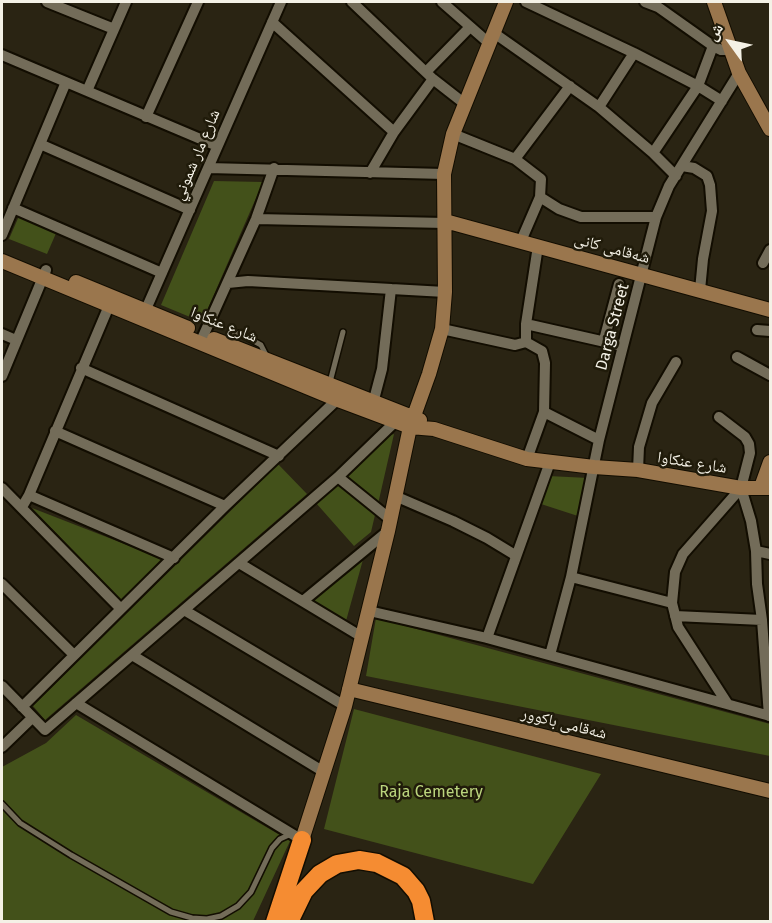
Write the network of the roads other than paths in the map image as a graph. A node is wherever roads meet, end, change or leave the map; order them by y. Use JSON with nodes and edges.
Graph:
{"nodes":[{"id":1,"x":47,"y":2,"type":"edge"},
{"id":2,"x":126,"y":2,"type":"edge"},
{"id":3,"x":198,"y":2,"type":"edge"},
{"id":4,"x":280,"y":2,"type":"edge"},
{"id":5,"x":352,"y":2,"type":"edge"},
{"id":6,"x":442,"y":2,"type":"edge"},
{"id":7,"x":506,"y":2,"type":"edge"},
{"id":8,"x":526,"y":2,"type":"edge"},
{"id":9,"x":645,"y":2,"type":"edge"},
{"id":10,"x":714,"y":2,"type":"edge"},
{"id":11,"x":272,"y":22,"type":"junction"},
{"id":12,"x":470,"y":27,"type":"junction"},
{"id":13,"x":114,"y":29,"type":"junction"},
{"id":14,"x":492,"y":39,"type":"junction"},
{"id":15,"x":713,"y":46,"type":"junction"},
{"id":16,"x":732,"y":50,"type":"junction"},
{"id":17,"x":634,"y":53,"type":"junction"},
{"id":18,"x":2,"y":56,"type":"edge"},
{"id":19,"x":739,"y":73,"type":"junction"},
{"id":20,"x":430,"y":75,"type":"junction"},
{"id":21,"x":66,"y":82,"type":"junction"},
{"id":22,"x":570,"y":86,"type":"junction"},
{"id":23,"x":698,"y":86,"type":"junction"},
{"id":24,"x":87,"y":91,"type":"junction"},
{"id":25,"x":722,"y":101,"type":"junction"},
{"id":26,"x":465,"y":104,"type":"junction"},
{"id":27,"x":599,"y":107,"type":"junction"},
{"id":28,"x":146,"y":117,"type":"junction"},
{"id":29,"x":771,"y":129,"type":"edge"},
{"id":30,"x":394,"y":132,"type":"junction"},
{"id":31,"x":453,"y":134,"type":"junction"},
{"id":32,"x":40,"y":144,"type":"junction"},
{"id":33,"x":216,"y":146,"type":"junction"},
{"id":34,"x":653,"y":153,"type":"junction"},
{"id":35,"x":515,"y":159,"type":"junction"},
{"id":36,"x":208,"y":168,"type":"junction"},
{"id":37,"x":274,"y":168,"type":"junction"},
{"id":38,"x":679,"y":171,"type":"junction"},
{"id":39,"x":370,"y":172,"type":"junction"},
{"id":40,"x":444,"y":174,"type":"junction"},
{"id":41,"x":540,"y":197,"type":"junction"},
{"id":42,"x":13,"y":208,"type":"junction"},
{"id":43,"x":190,"y":210,"type":"junction"},
{"id":44,"x":656,"y":217,"type":"junction"},
{"id":45,"x":256,"y":219,"type":"junction"},
{"id":46,"x":445,"y":222,"type":"junction"},
{"id":47,"x":2,"y":235,"type":"edge"},
{"id":48,"x":521,"y":241,"type":"junction"},
{"id":49,"x":538,"y":246,"type":"junction"},
{"id":50,"x":771,"y":250,"type":"edge"},
{"id":51,"x":2,"y":252,"type":"edge"},
{"id":52,"x":2,"y":261,"type":"edge"},
{"id":53,"x":763,"y":263,"type":"dead end"},
{"id":54,"x":162,"y":273,"type":"junction"},
{"id":55,"x":44,"y":274,"type":"junction"},
{"id":56,"x":642,"y":274,"type":"junction"},
{"id":57,"x":228,"y":283,"type":"junction"},
{"id":58,"x":619,"y":284,"type":"dead end"},
{"id":59,"x":391,"y":289,"type":"junction"},
{"id":60,"x":700,"y":290,"type":"junction"},
{"id":61,"x":445,"y":292,"type":"junction"},
{"id":62,"x":110,"y":301,"type":"junction"},
{"id":63,"x":771,"y":310,"type":"edge"},
{"id":64,"x":144,"y":315,"type":"junction"},
{"id":65,"x":526,"y":324,"type":"junction"},
{"id":66,"x":442,"y":329,"type":"junction"},
{"id":67,"x":757,"y":330,"type":"dead end"},
{"id":68,"x":771,"y":331,"type":"edge"},
{"id":69,"x":343,"y":332,"type":"dead end"},
{"id":70,"x":2,"y":334,"type":"edge"},
{"id":71,"x":202,"y":339,"type":"junction"},
{"id":72,"x":16,"y":340,"type":"junction"},
{"id":73,"x":604,"y":340,"type":"junction"},
{"id":74,"x":526,"y":342,"type":"junction"},
{"id":75,"x":623,"y":346,"type":"junction"},
{"id":76,"x":737,"y":357,"type":"dead end"},
{"id":77,"x":676,"y":362,"type":"dead end"},
{"id":78,"x":81,"y":368,"type":"junction"},
{"id":79,"x":771,"y":375,"type":"edge"},
{"id":80,"x":2,"y":376,"type":"edge"},
{"id":81,"x":329,"y":384,"type":"junction"},
{"id":82,"x":342,"y":395,"type":"junction"},
{"id":83,"x":372,"y":406,"type":"junction"},
{"id":84,"x":544,"y":412,"type":"junction"},
{"id":85,"x":719,"y":417,"type":"dead end"},
{"id":86,"x":395,"y":422,"type":"junction"},
{"id":87,"x":412,"y":422,"type":"junction"},
{"id":88,"x":55,"y":430,"type":"junction"},
{"id":89,"x":599,"y":440,"type":"junction"},
{"id":90,"x":279,"y":456,"type":"junction"},
{"id":91,"x":526,"y":459,"type":"junction"},
{"id":92,"x":550,"y":462,"type":"junction"},
{"id":93,"x":771,"y":462,"type":"edge"},
{"id":94,"x":594,"y":467,"type":"junction"},
{"id":95,"x":638,"y":470,"type":"junction"},
{"id":96,"x":338,"y":477,"type":"junction"},
{"id":97,"x":766,"y":487,"type":"edge"},
{"id":98,"x":2,"y":488,"type":"edge"},
{"id":99,"x":741,"y":488,"type":"junction"},
{"id":100,"x":29,"y":495,"type":"junction"},
{"id":101,"x":395,"y":496,"type":"junction"},
{"id":102,"x":225,"y":506,"type":"junction"},
{"id":103,"x":22,"y":507,"type":"junction"},
{"id":104,"x":389,"y":525,"type":"junction"},
{"id":105,"x":756,"y":551,"type":"junction"},
{"id":106,"x":771,"y":554,"type":"edge"},
{"id":107,"x":515,"y":555,"type":"junction"},
{"id":108,"x":174,"y":558,"type":"junction"},
{"id":109,"x":239,"y":563,"type":"junction"},
{"id":110,"x":571,"y":577,"type":"junction"},
{"id":111,"x":2,"y":584,"type":"edge"},
{"id":112,"x":303,"y":601,"type":"junction"},
{"id":113,"x":672,"y":603,"type":"junction"},
{"id":114,"x":121,"y":609,"type":"junction"},
{"id":115,"x":184,"y":610,"type":"junction"},
{"id":116,"x":369,"y":611,"type":"junction"},
{"id":117,"x":675,"y":616,"type":"junction"},
{"id":118,"x":762,"y":620,"type":"junction"},
{"id":119,"x":362,"y":637,"type":"junction"},
{"id":120,"x":487,"y":638,"type":"junction"},
{"id":121,"x":74,"y":655,"type":"junction"},
{"id":122,"x":132,"y":655,"type":"junction"},
{"id":123,"x":550,"y":656,"type":"junction"},
{"id":124,"x":2,"y":686,"type":"edge"},
{"id":125,"x":350,"y":689,"type":"junction"},
{"id":126,"x":76,"y":703,"type":"junction"},
{"id":127,"x":727,"y":703,"type":"junction"},
{"id":128,"x":345,"y":706,"type":"junction"},
{"id":129,"x":22,"y":707,"type":"junction"},
{"id":130,"x":770,"y":716,"type":"edge"},
{"id":131,"x":32,"y":718,"type":"junction"},
{"id":132,"x":2,"y":747,"type":"edge"},
{"id":133,"x":324,"y":772,"type":"junction"},
{"id":134,"x":771,"y":791,"type":"edge"},
{"id":135,"x":2,"y":804,"type":"edge"},
{"id":136,"x":297,"y":836,"type":"junction"},
{"id":137,"x":275,"y":921,"type":"edge"},
{"id":138,"x":290,"y":921,"type":"edge"},
{"id":139,"x":424,"y":921,"type":"edge"}],
"edges":[{"from":1,"to":13,"type":"street"},
{"from":2,"to":13,"type":"street"},
{"from":3,"to":28,"type":"street"},
{"from":4,"to":11,"type":"street","name":"شارع مار شموني"},
{"from":5,"to":20,"type":"street"},
{"from":6,"to":12,"type":"street"},
{"from":7,"to":14,"type":"street"},
{"from":8,"to":17,"type":"street"},
{"from":9,"to":15,"type":"street"},
{"from":10,"to":16,"type":"street"},
{"from":11,"to":30,"type":"street"},
{"from":11,"to":33,"type":"street","name":"شارع مار شموني"},
{"from":12,"to":14,"type":"street"},
{"from":12,"to":20,"type":"street"},
{"from":13,"to":24,"type":"street"},
{"from":14,"to":22,"type":"street"},
{"from":14,"to":26,"type":"street"},
{"from":15,"to":16,"type":"street"},
{"from":15,"to":23,"type":"street"},
{"from":16,"to":19,"type":"street"},
{"from":17,"to":23,"type":"street"},
{"from":17,"to":27,"type":"street"},
{"from":18,"to":21,"type":"street"},
{"from":19,"to":25,"type":"street","name":"Darga Street"},
{"from":19,"to":29,"type":"street"},
{"from":20,"to":26,"type":"street"},
{"from":20,"to":30,"type":"street"},
{"from":21,"to":24,"type":"street"},
{"from":21,"to":32,"type":"street"},
{"from":22,"to":27,"type":"street"},
{"from":22,"to":35,"type":"street"},
{"from":23,"to":25,"type":"street"},
{"from":23,"to":34,"type":"street"},
{"from":24,"to":28,"type":"street"},
{"from":25,"to":38,"type":"street","name":"Darga Street"},
{"from":26,"to":31,"type":"street"},
{"from":27,"to":34,"type":"street"},
{"from":28,"to":33,"type":"street"},
{"from":30,"to":39,"type":"street"},
{"from":31,"to":35,"type":"street"},
{"from":31,"to":40,"type":"street"},
{"from":32,"to":42,"type":"street"},
{"from":32,"to":43,"type":"street"},
{"from":33,"to":36,"type":"street","name":"شارع مار شموني"},
{"from":34,"to":38,"type":"street"},
{"from":35,"to":41,"type":"street"},
{"from":36,"to":37,"type":"street"},
{"from":36,"to":43,"type":"street","name":"شارع مار شموني"},
{"from":37,"to":39,"type":"street"},
{"from":37,"to":45,"type":"street"},
{"from":38,"to":44,"type":"street","name":"Darga Street"},
{"from":38,"to":60,"type":"street"},
{"from":39,"to":40,"type":"street"},
{"from":40,"to":46,"type":"street"},
{"from":41,"to":44,"type":"street"},
{"from":41,"to":48,"type":"street"},
{"from":42,"to":47,"type":"street"},
{"from":42,"to":54,"type":"street"},
{"from":43,"to":54,"type":"street","name":"شارع مار شموني"},
{"from":44,"to":56,"type":"street","name":"Darga Street"},
{"from":45,"to":46,"type":"street"},
{"from":45,"to":57,"type":"street"},
{"from":46,"to":48,"type":"street","name":"شەقامی کانی"},
{"from":46,"to":61,"type":"street"},
{"from":48,"to":49,"type":"street","name":"شەقامی کانی"},
{"from":49,"to":56,"type":"street","name":"شەقامی کانی"},
{"from":49,"to":65,"type":"street"},
{"from":50,"to":53,"type":"street"},
{"from":51,"to":55,"type":"street","name":"شارع عنكاوا"},
{"from":52,"to":55,"type":"street","name":"شارع عنكاوا"},
{"from":54,"to":64,"type":"street","name":"شارع مار شموني"},
{"from":55,"to":62,"type":"street","name":"شارع عنكاوا"},
{"from":55,"to":72,"type":"street"},
{"from":56,"to":60,"type":"street","name":"شەقامی کانی"},
{"from":56,"to":75,"type":"street","name":"Darga Street"},
{"from":57,"to":59,"type":"street"},
{"from":57,"to":71,"type":"street"},
{"from":58,"to":73,"type":"street"},
{"from":59,"to":61,"type":"street"},
{"from":59,"to":83,"type":"street"},
{"from":60,"to":63,"type":"street","name":"شەقامی کانی"},
{"from":61,"to":66,"type":"street"},
{"from":62,"to":64,"type":"street","name":"شارع عنكاوا"},
{"from":62,"to":78,"type":"street"},
{"from":64,"to":71,"type":"street","name":"شارع عنكاوا"},
{"from":65,"to":73,"type":"street"},
{"from":65,"to":74,"type":"street"},
{"from":66,"to":74,"type":"street"},
{"from":66,"to":87,"type":"street"},
{"from":67,"to":68,"type":"street"},
{"from":69,"to":81,"type":"lane"},
{"from":70,"to":72,"type":"street"},
{"from":71,"to":81,"type":"street","name":"شارع عنكاوا"},
{"from":71,"to":82,"type":"street","name":"شارع عنكاوا"},
{"from":72,"to":80,"type":"street"},
{"from":73,"to":75,"type":"street"},
{"from":74,"to":84,"type":"street"},
{"from":75,"to":89,"type":"street","name":"Darga Street"},
{"from":76,"to":79,"type":"street"},
{"from":77,"to":95,"type":"street"},
{"from":78,"to":88,"type":"street"},
{"from":78,"to":90,"type":"street"},
{"from":81,"to":82,"type":"street","name":"شارع عنكاوا"},
{"from":82,"to":83,"type":"street","name":"شارع عنكاوا"},
{"from":82,"to":90,"type":"street"},
{"from":83,"to":86,"type":"street","name":"شارع عنكاوا"},
{"from":83,"to":87,"type":"street","name":"شارع عنكاوا"},
{"from":84,"to":89,"type":"street"},
{"from":84,"to":91,"type":"street"},
{"from":85,"to":99,"type":"street"},
{"from":86,"to":87,"type":"street","name":"شارع عنكاوا"},
{"from":86,"to":96,"type":"street"},
{"from":87,"to":91,"type":"street","name":"شارع عنكاوا"},
{"from":87,"to":101,"type":"street"},
{"from":88,"to":100,"type":"street"},
{"from":88,"to":102,"type":"street"},
{"from":89,"to":94,"type":"street","name":"Darga Street"},
{"from":90,"to":102,"type":"street"},
{"from":91,"to":92,"type":"street","name":"شارع عنكاوا"},
{"from":92,"to":94,"type":"street","name":"شارع عنكاوا"},
{"from":92,"to":107,"type":"street"},
{"from":93,"to":97,"type":"street"},
{"from":94,"to":95,"type":"street","name":"شارع عنكاوا"},
{"from":94,"to":110,"type":"street","name":"Darga Street"},
{"from":95,"to":99,"type":"street","name":"شارع عنكاوا"},
{"from":96,"to":104,"type":"street"},
{"from":96,"to":109,"type":"street"},
{"from":97,"to":99,"type":"street","name":"شارع عنكاوا"},
{"from":98,"to":103,"type":"street"},
{"from":99,"to":105,"type":"street"},
{"from":99,"to":113,"type":"street"},
{"from":100,"to":103,"type":"street"},
{"from":100,"to":108,"type":"street"},
{"from":101,"to":104,"type":"street"},
{"from":101,"to":107,"type":"street"},
{"from":102,"to":108,"type":"street"},
{"from":103,"to":114,"type":"street"},
{"from":104,"to":112,"type":"street"},
{"from":104,"to":116,"type":"street"},
{"from":105,"to":106,"type":"street"},
{"from":105,"to":118,"type":"street"},
{"from":107,"to":120,"type":"street"},
{"from":108,"to":114,"type":"street"},
{"from":109,"to":112,"type":"street"},
{"from":109,"to":115,"type":"street"},
{"from":110,"to":113,"type":"street"},
{"from":110,"to":123,"type":"street","name":"Darga Street"},
{"from":111,"to":121,"type":"street"},
{"from":112,"to":119,"type":"street"},
{"from":113,"to":117,"type":"street"},
{"from":114,"to":121,"type":"street"},
{"from":115,"to":122,"type":"street"},
{"from":115,"to":128,"type":"street"},
{"from":116,"to":119,"type":"street"},
{"from":116,"to":120,"type":"street"},
{"from":117,"to":118,"type":"street"},
{"from":117,"to":127,"type":"street"},
{"from":118,"to":130,"type":"street"},
{"from":119,"to":125,"type":"street"},
{"from":120,"to":123,"type":"street"},
{"from":121,"to":129,"type":"street"},
{"from":122,"to":126,"type":"street"},
{"from":122,"to":133,"type":"street"},
{"from":123,"to":127,"type":"street"},
{"from":124,"to":129,"type":"street"},
{"from":125,"to":128,"type":"street"},
{"from":125,"to":134,"type":"street","name":"شەقامی باکوور"},
{"from":126,"to":131,"type":"street"},
{"from":126,"to":136,"type":"street"},
{"from":127,"to":130,"type":"street"},
{"from":128,"to":133,"type":"street"},
{"from":129,"to":131,"type":"street"},
{"from":131,"to":132,"type":"street"},
{"from":133,"to":136,"type":"street"},
{"from":135,"to":136,"type":"lane"},
{"from":136,"to":137,"type":"highway"},
{"from":138,"to":139,"type":"highway"}]}
